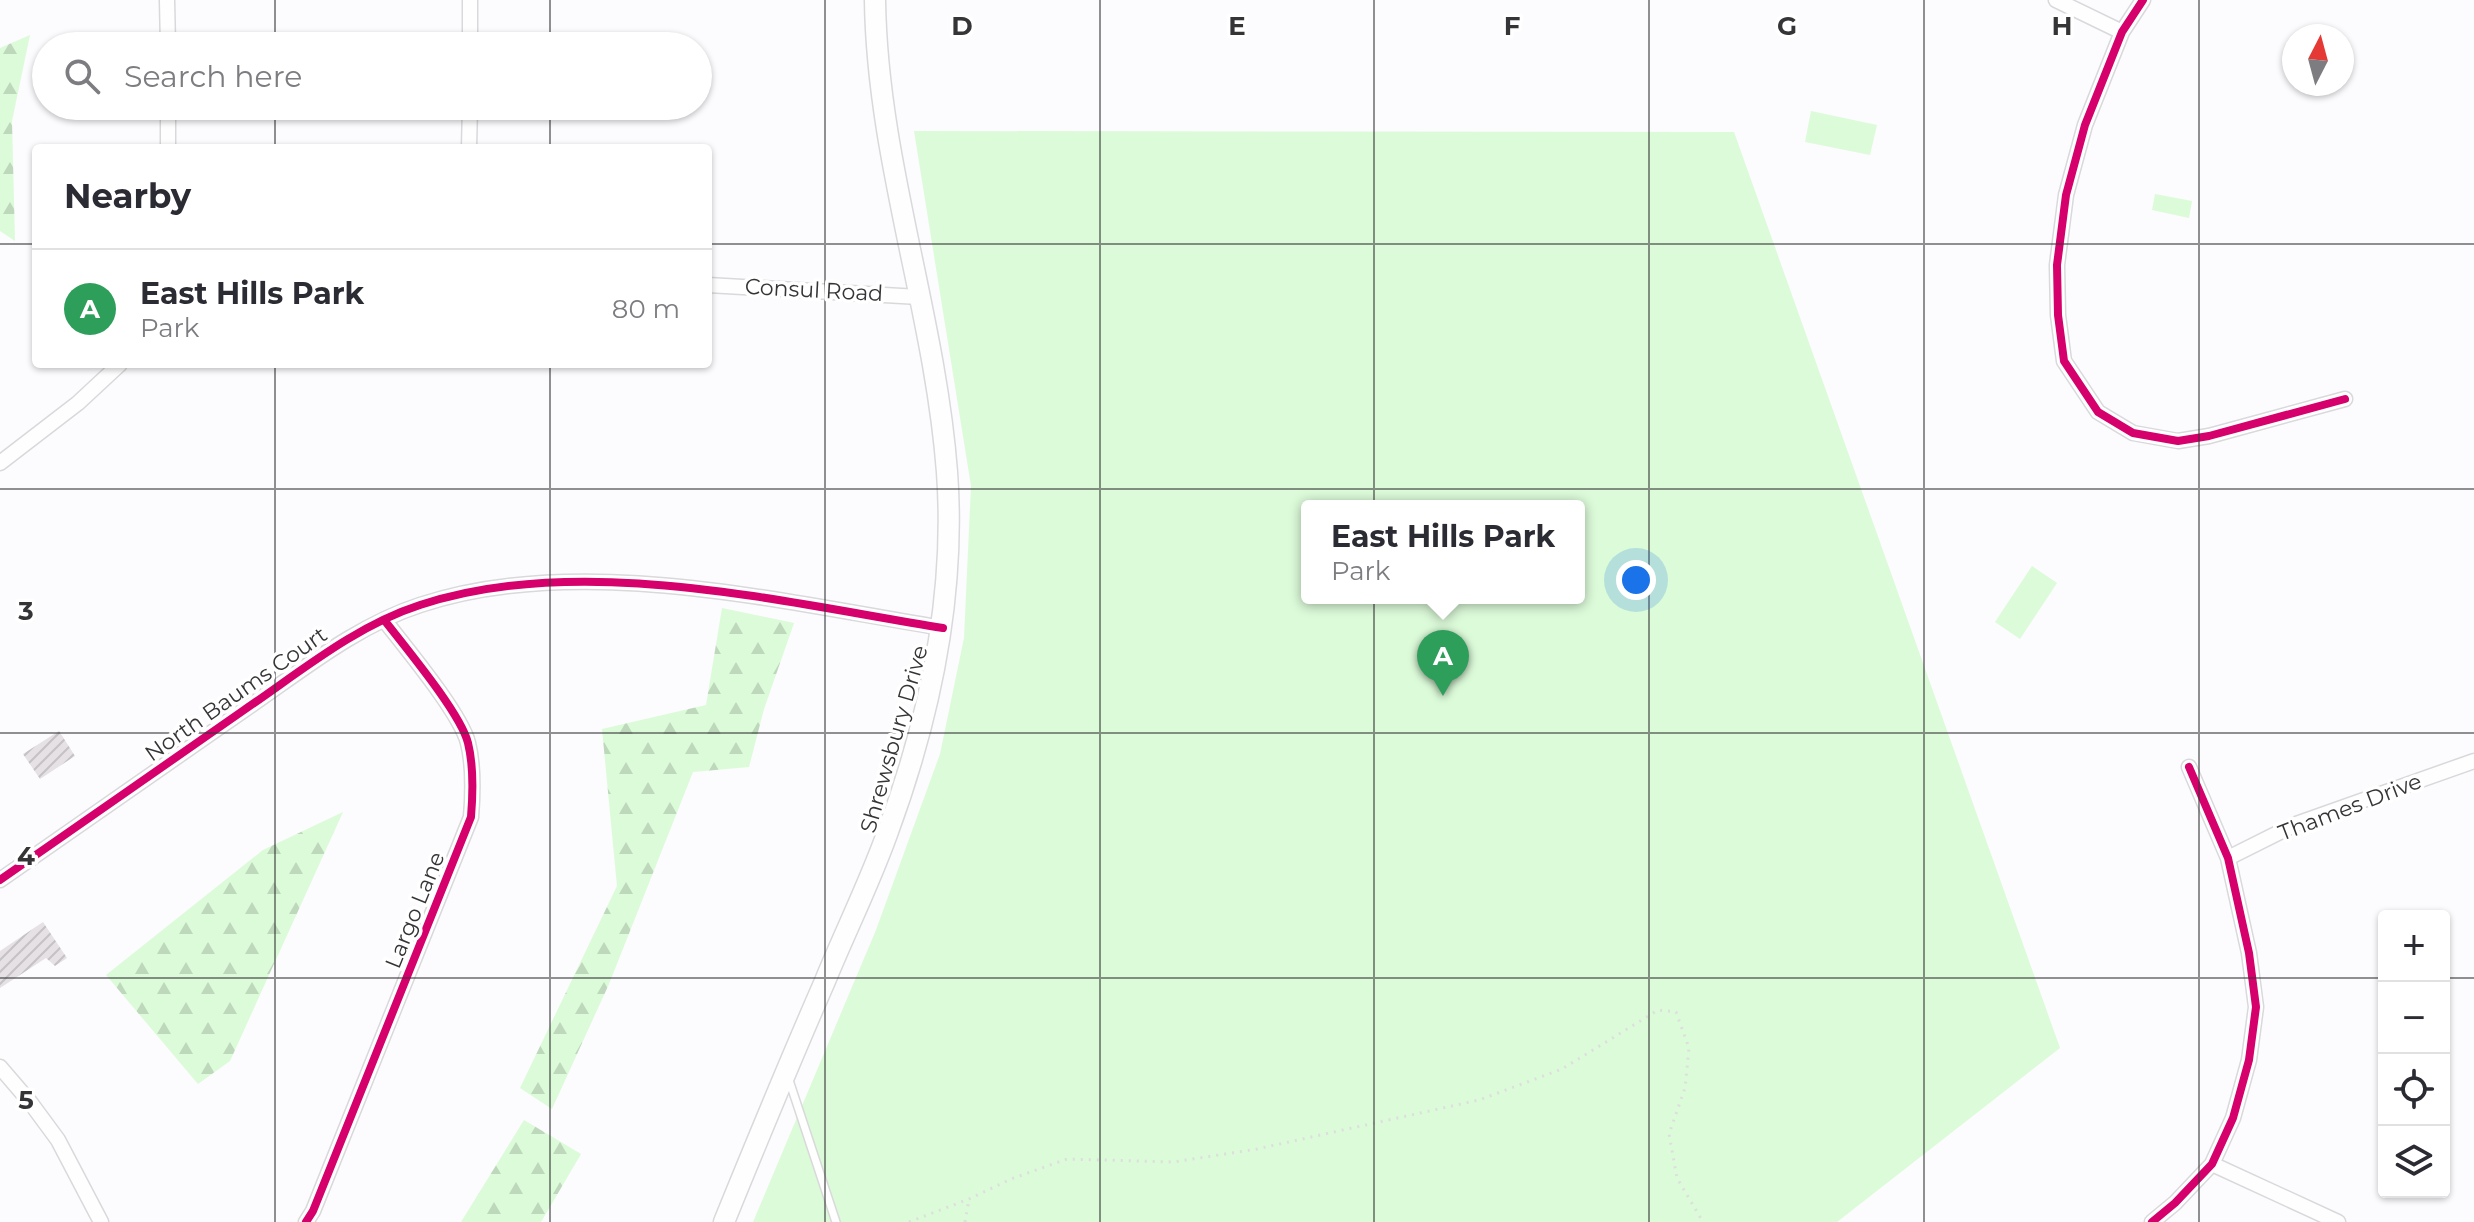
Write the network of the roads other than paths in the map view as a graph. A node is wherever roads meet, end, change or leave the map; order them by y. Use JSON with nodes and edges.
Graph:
{"nodes":[{"id":1,"x":167,"y":0,"type":"edge"},
{"id":2,"x":470,"y":0,"type":"edge"},
{"id":3,"x":875,"y":0,"type":"edge"},
{"id":4,"x":2056,"y":0,"type":"edge"},
{"id":5,"x":2143,"y":0,"type":"edge"},
{"id":6,"x":168,"y":32,"type":"edge"},
{"id":7,"x":470,"y":32,"type":"edge"},
{"id":8,"x":2122,"y":32,"type":"junction"},
{"id":9,"x":168,"y":120,"type":"edge"},
{"id":10,"x":470,"y":120,"type":"edge"},
{"id":11,"x":168,"y":144,"type":"edge"},
{"id":12,"x":469,"y":144,"type":"edge"},
{"id":13,"x":712,"y":285,"type":"edge"},
{"id":14,"x":919,"y":297,"type":"junction"},
{"id":15,"x":116,"y":368,"type":"edge"},
{"id":16,"x":2345,"y":399,"type":"dead end"},
{"id":17,"x":0,"y":463,"type":"edge"},
{"id":18,"x":385,"y":621,"type":"junction"},
{"id":19,"x":943,"y":628,"type":"junction"},
{"id":20,"x":2474,"y":761,"type":"edge"},
{"id":21,"x":2189,"y":767,"type":"dead end"},
{"id":22,"x":2228,"y":858,"type":"junction"},
{"id":23,"x":0,"y":880,"type":"edge"},
{"id":24,"x":0,"y":1067,"type":"edge"},
{"id":25,"x":786,"y":1071,"type":"junction"},
{"id":26,"x":2212,"y":1164,"type":"junction"},
{"id":27,"x":101,"y":1222,"type":"edge"},
{"id":28,"x":306,"y":1222,"type":"edge"},
{"id":29,"x":724,"y":1222,"type":"edge"},
{"id":30,"x":836,"y":1222,"type":"edge"},
{"id":31,"x":2152,"y":1222,"type":"edge"},
{"id":32,"x":2338,"y":1222,"type":"edge"}],
"edges":[{"from":1,"to":6,"type":"street"},
{"from":2,"to":7,"type":"street"},
{"from":3,"to":14,"type":"main road","name":"Shrewsbury Drive"},
{"from":4,"to":8,"type":"street"},
{"from":5,"to":8,"type":"street"},
{"from":8,"to":16,"type":"street"},
{"from":9,"to":11,"type":"street"},
{"from":10,"to":12,"type":"street"},
{"from":13,"to":14,"type":"street","name":"Consul Road"},
{"from":14,"to":19,"type":"main road","name":"Shrewsbury Drive"},
{"from":15,"to":17,"type":"street"},
{"from":18,"to":19,"type":"street","name":"North Baums Court"},
{"from":18,"to":23,"type":"street","name":"North Baums Court"},
{"from":18,"to":28,"type":"street","name":"Largo Lane"},
{"from":19,"to":25,"type":"main road","name":"Shrewsbury Drive"},
{"from":20,"to":22,"type":"street","name":"Thames Drive"},
{"from":21,"to":22,"type":"street"},
{"from":22,"to":26,"type":"street"},
{"from":24,"to":27,"type":"street"},
{"from":25,"to":29,"type":"main road","name":"Shrewsbury Drive"},
{"from":25,"to":30,"type":"lane"},
{"from":26,"to":31,"type":"street"},
{"from":26,"to":32,"type":"street"}]}
